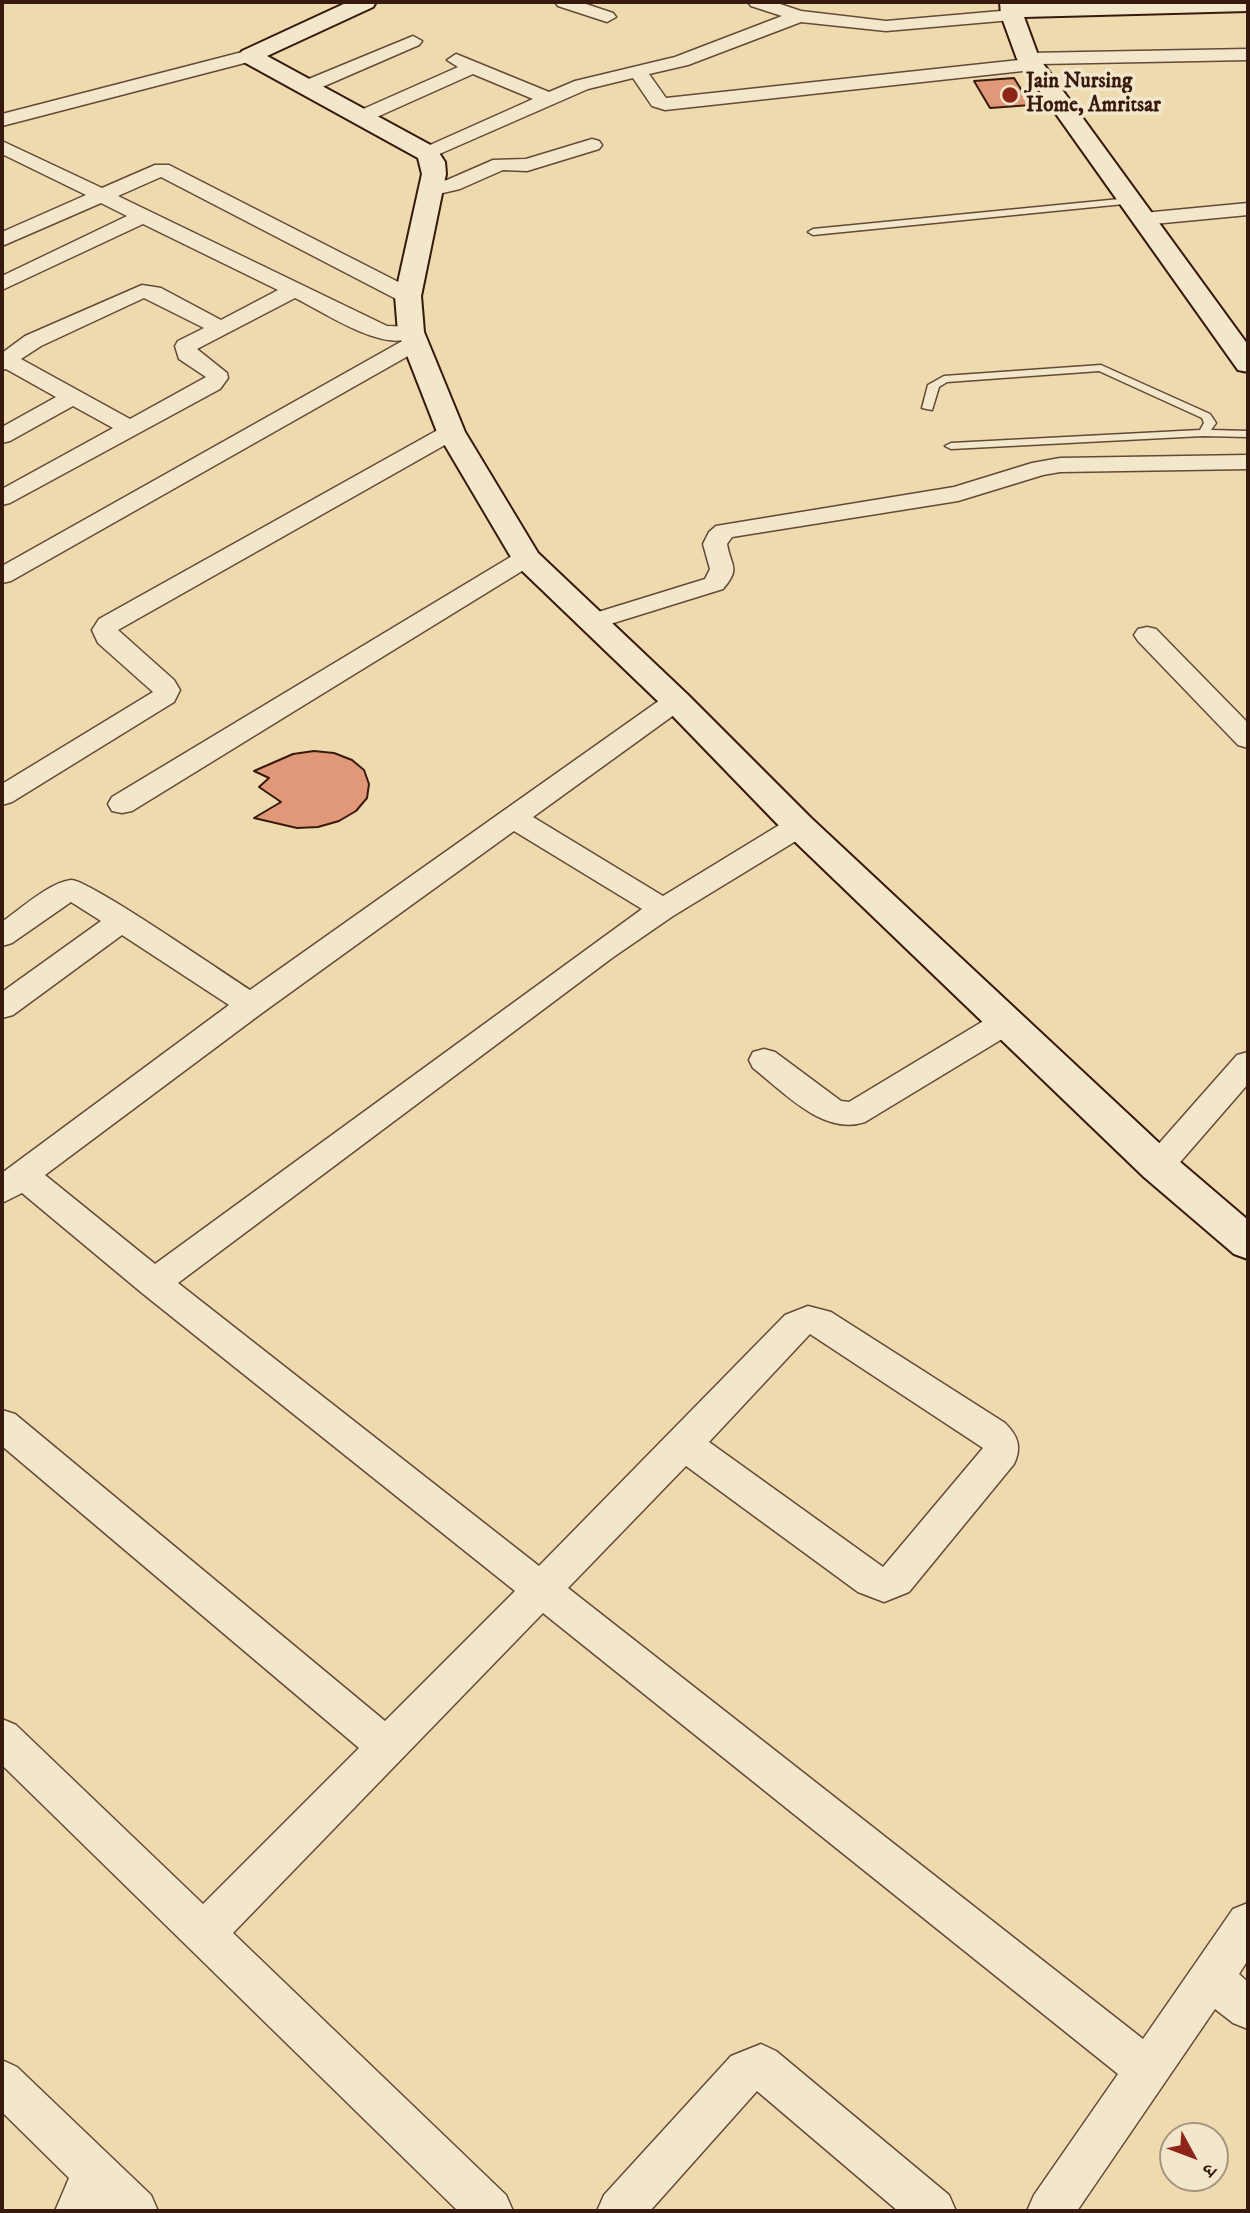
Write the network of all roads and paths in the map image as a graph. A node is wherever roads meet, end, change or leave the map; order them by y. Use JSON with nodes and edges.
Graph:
{"nodes":[{"id":1,"x":365,"y":2,"type":"edge"},
{"id":2,"x":564,"y":2,"type":"edge"},
{"id":3,"x":757,"y":2,"type":"edge"},
{"id":4,"x":1248,"y":4,"type":"edge"},
{"id":5,"x":1011,"y":9,"type":"edge"},
{"id":6,"x":799,"y":16,"type":"junction"},
{"id":7,"x":607,"y":18,"type":"dead end"},
{"id":8,"x":412,"y":41,"type":"dead end"},
{"id":9,"x":1248,"y":55,"type":"edge"},
{"id":10,"x":250,"y":57,"type":"junction"},
{"id":11,"x":1030,"y":62,"type":"junction"},
{"id":12,"x":638,"y":72,"type":"junction"},
{"id":13,"x":306,"y":87,"type":"junction"},
{"id":14,"x":551,"y":100,"type":"junction"},
{"id":15,"x":361,"y":117,"type":"junction"},
{"id":16,"x":2,"y":120,"type":"edge"},
{"id":17,"x":592,"y":145,"type":"dead end"},
{"id":18,"x":428,"y":153,"type":"junction"},
{"id":19,"x":8,"y":156,"type":"edge"},
{"id":20,"x":430,"y":190,"type":"junction"},
{"id":21,"x":99,"y":195,"type":"junction"},
{"id":22,"x":1248,"y":209,"type":"edge"},
{"id":23,"x":1137,"y":210,"type":"junction"},
{"id":24,"x":143,"y":216,"type":"junction"},
{"id":25,"x":813,"y":232,"type":"dead end"},
{"id":26,"x":2,"y":240,"type":"edge"},
{"id":27,"x":2,"y":284,"type":"edge"},
{"id":28,"x":295,"y":290,"type":"junction"},
{"id":29,"x":408,"y":296,"type":"junction"},
{"id":30,"x":220,"y":328,"type":"junction"},
{"id":31,"x":414,"y":337,"type":"junction"},
{"id":32,"x":4,"y":361,"type":"edge"},
{"id":33,"x":1248,"y":364,"type":"edge"},
{"id":34,"x":73,"y":397,"type":"junction"},
{"id":35,"x":928,"y":408,"type":"dead end"},
{"id":36,"x":129,"y":428,"type":"junction"},
{"id":37,"x":451,"y":432,"type":"junction"},
{"id":38,"x":1203,"y":433,"type":"junction"},
{"id":39,"x":1248,"y":434,"type":"edge"},
{"id":40,"x":2,"y":436,"type":"edge"},
{"id":41,"x":951,"y":446,"type":"dead end"},
{"id":42,"x":1248,"y":462,"type":"edge"},
{"id":43,"x":2,"y":498,"type":"edge"},
{"id":44,"x":526,"y":558,"type":"junction"},
{"id":45,"x":2,"y":576,"type":"edge"},
{"id":46,"x":591,"y":622,"type":"junction"},
{"id":47,"x":1147,"y":635,"type":"dead end"},
{"id":48,"x":676,"y":701,"type":"junction"},
{"id":49,"x":1248,"y":739,"type":"edge"},
{"id":50,"x":2,"y":796,"type":"edge"},
{"id":51,"x":122,"y":804,"type":"dead end"},
{"id":52,"x":513,"y":818,"type":"junction"},
{"id":53,"x":799,"y":825,"type":"junction"},
{"id":54,"x":663,"y":909,"type":"junction"},
{"id":55,"x":123,"y":920,"type":"junction"},
{"id":56,"x":2,"y":936,"type":"edge"},
{"id":57,"x":251,"y":1006,"type":"junction"},
{"id":58,"x":2,"y":1007,"type":"edge"},
{"id":59,"x":1006,"y":1022,"type":"junction"},
{"id":60,"x":764,"y":1060,"type":"dead end"},
{"id":61,"x":1248,"y":1063,"type":"edge"},
{"id":62,"x":1158,"y":1166,"type":"junction"},
{"id":63,"x":13,"y":1183,"type":"edge"},
{"id":64,"x":1248,"y":1243,"type":"edge"},
{"id":65,"x":154,"y":1283,"type":"junction"},
{"id":66,"x":2,"y":1425,"type":"edge"},
{"id":67,"x":684,"y":1444,"type":"junction"},
{"id":68,"x":540,"y":1590,"type":"junction"},
{"id":69,"x":2,"y":1738,"type":"edge"},
{"id":70,"x":387,"y":1747,"type":"junction"},
{"id":71,"x":1248,"y":1924,"type":"edge"},
{"id":72,"x":204,"y":1933,"type":"junction"},
{"id":73,"x":1210,"y":1979,"type":"junction"},
{"id":74,"x":1248,"y":2008,"type":"edge"},
{"id":75,"x":1149,"y":2071,"type":"junction"},
{"id":76,"x":2,"y":2082,"type":"edge"},
{"id":77,"x":87,"y":2192,"type":"edge"},
{"id":78,"x":135,"y":2211,"type":"edge"},
{"id":79,"x":490,"y":2211,"type":"edge"},
{"id":80,"x":620,"y":2211,"type":"edge"},
{"id":81,"x":933,"y":2211,"type":"edge"},
{"id":82,"x":1050,"y":2211,"type":"edge"}],
"edges":[{"from":1,"to":10,"type":"street"},
{"from":2,"to":7,"type":"street"},
{"from":3,"to":6,"type":"street"},
{"from":4,"to":5,"type":"street"},
{"from":5,"to":6,"type":"street"},
{"from":5,"to":11,"type":"street"},
{"from":6,"to":12,"type":"street"},
{"from":8,"to":13,"type":"street"},
{"from":9,"to":11,"type":"street"},
{"from":10,"to":13,"type":"street"},
{"from":10,"to":16,"type":"street"},
{"from":11,"to":12,"type":"street"},
{"from":11,"to":23,"type":"street"},
{"from":12,"to":14,"type":"street"},
{"from":13,"to":15,"type":"street"},
{"from":14,"to":15,"type":"street"},
{"from":14,"to":18,"type":"street"},
{"from":15,"to":18,"type":"street"},
{"from":17,"to":20,"type":"street"},
{"from":18,"to":20,"type":"street"},
{"from":19,"to":21,"type":"street"},
{"from":20,"to":29,"type":"street"},
{"from":21,"to":24,"type":"street"},
{"from":21,"to":26,"type":"street"},
{"from":21,"to":29,"type":"street"},
{"from":22,"to":23,"type":"street"},
{"from":23,"to":25,"type":"lane"},
{"from":23,"to":33,"type":"street"},
{"from":24,"to":27,"type":"street"},
{"from":24,"to":28,"type":"street"},
{"from":28,"to":30,"type":"street"},
{"from":28,"to":31,"type":"street"},
{"from":29,"to":31,"type":"street"},
{"from":30,"to":32,"type":"street"},
{"from":30,"to":36,"type":"street"},
{"from":31,"to":37,"type":"street"},
{"from":31,"to":45,"type":"street"},
{"from":32,"to":34,"type":"street"},
{"from":34,"to":36,"type":"street"},
{"from":34,"to":40,"type":"street"},
{"from":35,"to":38,"type":"lane"},
{"from":36,"to":43,"type":"street"},
{"from":37,"to":44,"type":"street"},
{"from":37,"to":50,"type":"street"},
{"from":38,"to":39,"type":"lane"},
{"from":38,"to":41,"type":"lane"},
{"from":42,"to":46,"type":"street"},
{"from":44,"to":46,"type":"street"},
{"from":44,"to":51,"type":"street"},
{"from":46,"to":48,"type":"street"},
{"from":47,"to":49,"type":"street"},
{"from":48,"to":52,"type":"street"},
{"from":48,"to":53,"type":"street"},
{"from":52,"to":54,"type":"street"},
{"from":52,"to":57,"type":"street"},
{"from":53,"to":54,"type":"street"},
{"from":53,"to":59,"type":"street"},
{"from":54,"to":65,"type":"street"},
{"from":55,"to":56,"type":"street"},
{"from":55,"to":57,"type":"street"},
{"from":55,"to":58,"type":"street"},
{"from":57,"to":63,"type":"street"},
{"from":59,"to":60,"type":"street"},
{"from":59,"to":62,"type":"street"},
{"from":61,"to":62,"type":"street"},
{"from":62,"to":64,"type":"street"},
{"from":63,"to":65,"type":"street"},
{"from":65,"to":68,"type":"street"},
{"from":66,"to":70,"type":"street"},
{"from":67,"to":67,"type":"street"},
{"from":67,"to":68,"type":"street"},
{"from":68,"to":70,"type":"street"},
{"from":68,"to":75,"type":"street"},
{"from":69,"to":72,"type":"street"},
{"from":70,"to":72,"type":"street"},
{"from":71,"to":73,"type":"street"},
{"from":72,"to":79,"type":"street"},
{"from":73,"to":74,"type":"street"},
{"from":73,"to":75,"type":"street"},
{"from":75,"to":82,"type":"street"},
{"from":76,"to":77,"type":"street"},
{"from":77,"to":78,"type":"street"},
{"from":80,"to":81,"type":"street"}]}
